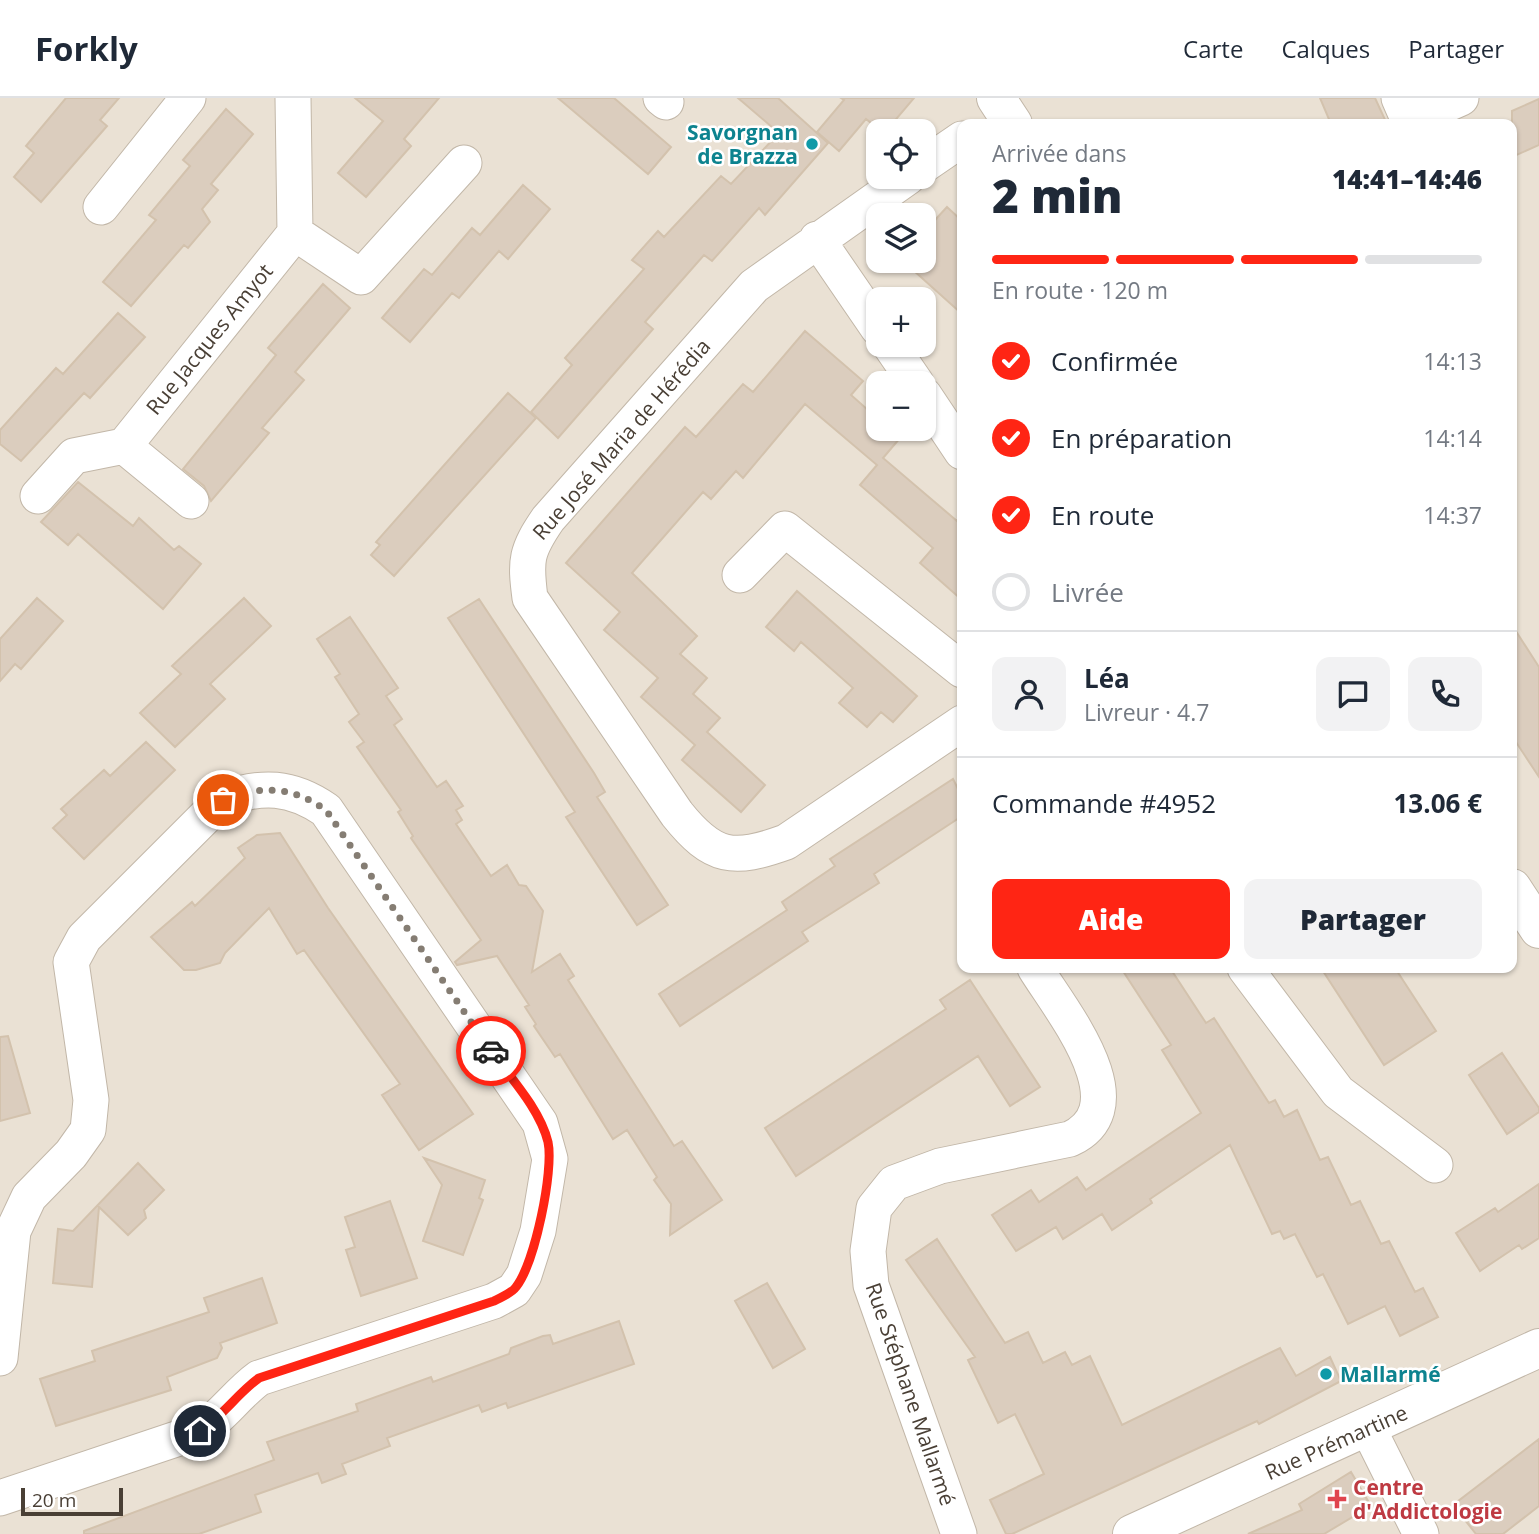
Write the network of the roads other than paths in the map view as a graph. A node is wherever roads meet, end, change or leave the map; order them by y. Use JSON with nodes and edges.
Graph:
{"nodes":[{"id":1,"x":188,"y":98,"type":"edge"},
{"id":2,"x":293,"y":98,"type":"edge"},
{"id":3,"x":1399,"y":98,"type":"edge"},
{"id":4,"x":1461,"y":98,"type":"edge"},
{"id":5,"x":1408,"y":119,"type":"edge"},
{"id":6,"x":1414,"y":119,"type":"edge"},
{"id":7,"x":957,"y":143,"type":"edge"},
{"id":8,"x":936,"y":157,"type":"edge"},
{"id":9,"x":464,"y":163,"type":"dead end"},
{"id":10,"x":890,"y":189,"type":"edge"},
{"id":11,"x":102,"y":207,"type":"dead end"},
{"id":12,"x":295,"y":233,"type":"junction"},
{"id":13,"x":817,"y":239,"type":"junction"},
{"id":14,"x":866,"y":310,"type":"edge"},
{"id":15,"x":936,"y":413,"type":"edge"},
{"id":16,"x":957,"y":444,"type":"edge"},
{"id":17,"x":124,"y":446,"type":"junction"},
{"id":18,"x":38,"y":496,"type":"dead end"},
{"id":19,"x":191,"y":500,"type":"dead end"},
{"id":20,"x":740,"y":575,"type":"dead end"},
{"id":21,"x":957,"y":666,"type":"edge"},
{"id":22,"x":957,"y":726,"type":"edge"},
{"id":23,"x":1038,"y":973,"type":"edge"},
{"id":24,"x":1249,"y":973,"type":"edge"},
{"id":25,"x":1435,"y":1165,"type":"dead end"},
{"id":26,"x":1539,"y":1348,"type":"edge"},
{"id":27,"x":0,"y":1358,"type":"edge"},
{"id":28,"x":1368,"y":1428,"type":"junction"},
{"id":29,"x":0,"y":1498,"type":"edge"},
{"id":30,"x":959,"y":1534,"type":"edge"},
{"id":31,"x":1132,"y":1534,"type":"edge"},
{"id":32,"x":1421,"y":1534,"type":"edge"}],
"edges":[{"from":1,"to":11,"type":"street"},
{"from":2,"to":12,"type":"street"},
{"from":3,"to":5,"type":"street"},
{"from":4,"to":6,"type":"street"},
{"from":7,"to":8,"type":"street"},
{"from":9,"to":12,"type":"street"},
{"from":10,"to":13,"type":"street","name":"Rue José Maria de Hérédia"},
{"from":12,"to":17,"type":"street","name":"Rue Jacques Amyot"},
{"from":13,"to":14,"type":"street"},
{"from":13,"to":22,"type":"street","name":"Rue José Maria de Hérédia"},
{"from":15,"to":16,"type":"street"},
{"from":17,"to":18,"type":"street"},
{"from":17,"to":19,"type":"street"},
{"from":20,"to":21,"type":"street"},
{"from":23,"to":30,"type":"street","name":"Rue Stéphane Mallarmé"},
{"from":24,"to":25,"type":"street"},
{"from":26,"to":28,"type":"street","name":"Rue Prémartine"},
{"from":27,"to":29,"type":"street"},
{"from":28,"to":31,"type":"street","name":"Rue Prémartine"},
{"from":28,"to":32,"type":"street"}]}
